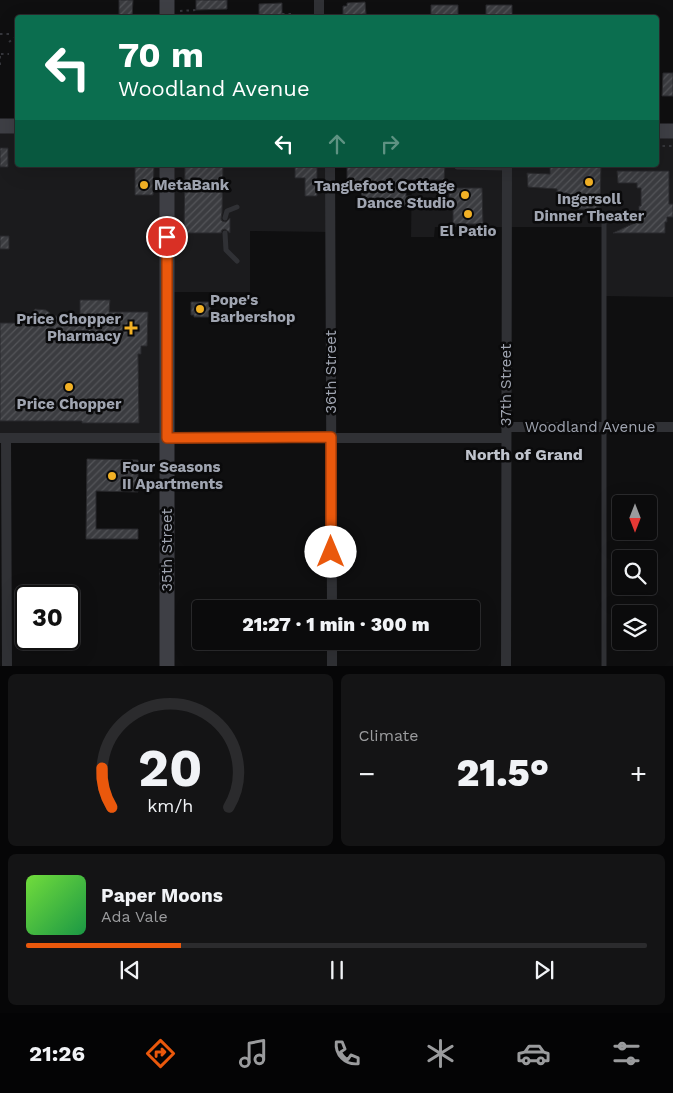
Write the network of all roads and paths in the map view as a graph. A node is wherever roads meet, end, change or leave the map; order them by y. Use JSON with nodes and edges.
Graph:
{"nodes":[{"id":1,"x":167,"y":0,"type":"edge"},
{"id":2,"x":319,"y":0,"type":"edge"},
{"id":3,"x":197,"y":10,"type":"dead end"},
{"id":4,"x":173,"y":14,"type":"edge"},
{"id":5,"x":282,"y":14,"type":"dead end"},
{"id":6,"x":294,"y":14,"type":"dead end"},
{"id":7,"x":319,"y":15,"type":"edge"},
{"id":8,"x":0,"y":34,"type":"edge"},
{"id":9,"x":9,"y":34,"type":"dead end"},
{"id":10,"x":15,"y":37,"type":"edge"},
{"id":11,"x":9,"y":42,"type":"dead end"},
{"id":12,"x":0,"y":54,"type":"edge"},
{"id":13,"x":9,"y":54,"type":"dead end"},
{"id":14,"x":0,"y":65,"type":"edge"},
{"id":15,"x":0,"y":126,"type":"edge"},
{"id":16,"x":15,"y":126,"type":"edge"},
{"id":17,"x":659,"y":131,"type":"edge"},
{"id":18,"x":673,"y":131,"type":"edge"},
{"id":19,"x":659,"y":146,"type":"edge"},
{"id":20,"x":673,"y":146,"type":"edge"},
{"id":21,"x":167,"y":167,"type":"edge"},
{"id":22,"x":330,"y":167,"type":"edge"},
{"id":23,"x":507,"y":167,"type":"edge"},
{"id":24,"x":238,"y":207,"type":"dead end"},
{"id":25,"x":225,"y":218,"type":"dead end"},
{"id":26,"x":604,"y":220,"type":"dead end"},
{"id":27,"x":225,"y":234,"type":"dead end"},
{"id":28,"x":237,"y":261,"type":"dead end"},
{"id":29,"x":604,"y":427,"type":"junction"},
{"id":30,"x":673,"y":427,"type":"edge"},
{"id":31,"x":506,"y":432,"type":"junction"},
{"id":32,"x":331,"y":437,"type":"junction"},
{"id":33,"x":3,"y":438,"type":"edge"},
{"id":34,"x":167,"y":438,"type":"junction"},
{"id":35,"x":332,"y":600,"type":"edge"},
{"id":36,"x":332,"y":650,"type":"edge"},
{"id":37,"x":7,"y":666,"type":"edge"},
{"id":38,"x":167,"y":666,"type":"edge"},
{"id":39,"x":332,"y":666,"type":"edge"},
{"id":40,"x":506,"y":666,"type":"edge"},
{"id":41,"x":604,"y":666,"type":"edge"}],
"edges":[{"from":1,"to":4,"type":"street"},
{"from":2,"to":7,"type":"street"},
{"from":3,"to":4,"type":"path"},
{"from":5,"to":6,"type":"path"},
{"from":8,"to":9,"type":"path"},
{"from":10,"to":11,"type":"path"},
{"from":12,"to":13,"type":"path"},
{"from":12,"to":14,"type":"path"},
{"from":15,"to":16,"type":"street"},
{"from":17,"to":18,"type":"street"},
{"from":19,"to":20,"type":"path"},
{"from":21,"to":34,"type":"street","name":"35th Street"},
{"from":22,"to":32,"type":"street","name":"36th Street"},
{"from":23,"to":31,"type":"street","name":"37th Street"},
{"from":24,"to":25,"type":"lane"},
{"from":26,"to":29,"type":"lane"},
{"from":27,"to":28,"type":"lane"},
{"from":29,"to":30,"type":"street","name":"Woodland Avenue"},
{"from":29,"to":31,"type":"street","name":"Woodland Avenue"},
{"from":29,"to":41,"type":"lane"},
{"from":31,"to":32,"type":"street","name":"Woodland Avenue"},
{"from":31,"to":40,"type":"street","name":"37th Street"},
{"from":32,"to":34,"type":"street","name":"Woodland Avenue"},
{"from":32,"to":35,"type":"street","name":"36th Street"},
{"from":33,"to":34,"type":"street","name":"Woodland Avenue"},
{"from":33,"to":37,"type":"street"},
{"from":34,"to":38,"type":"street","name":"35th Street"},
{"from":36,"to":39,"type":"street"}]}
